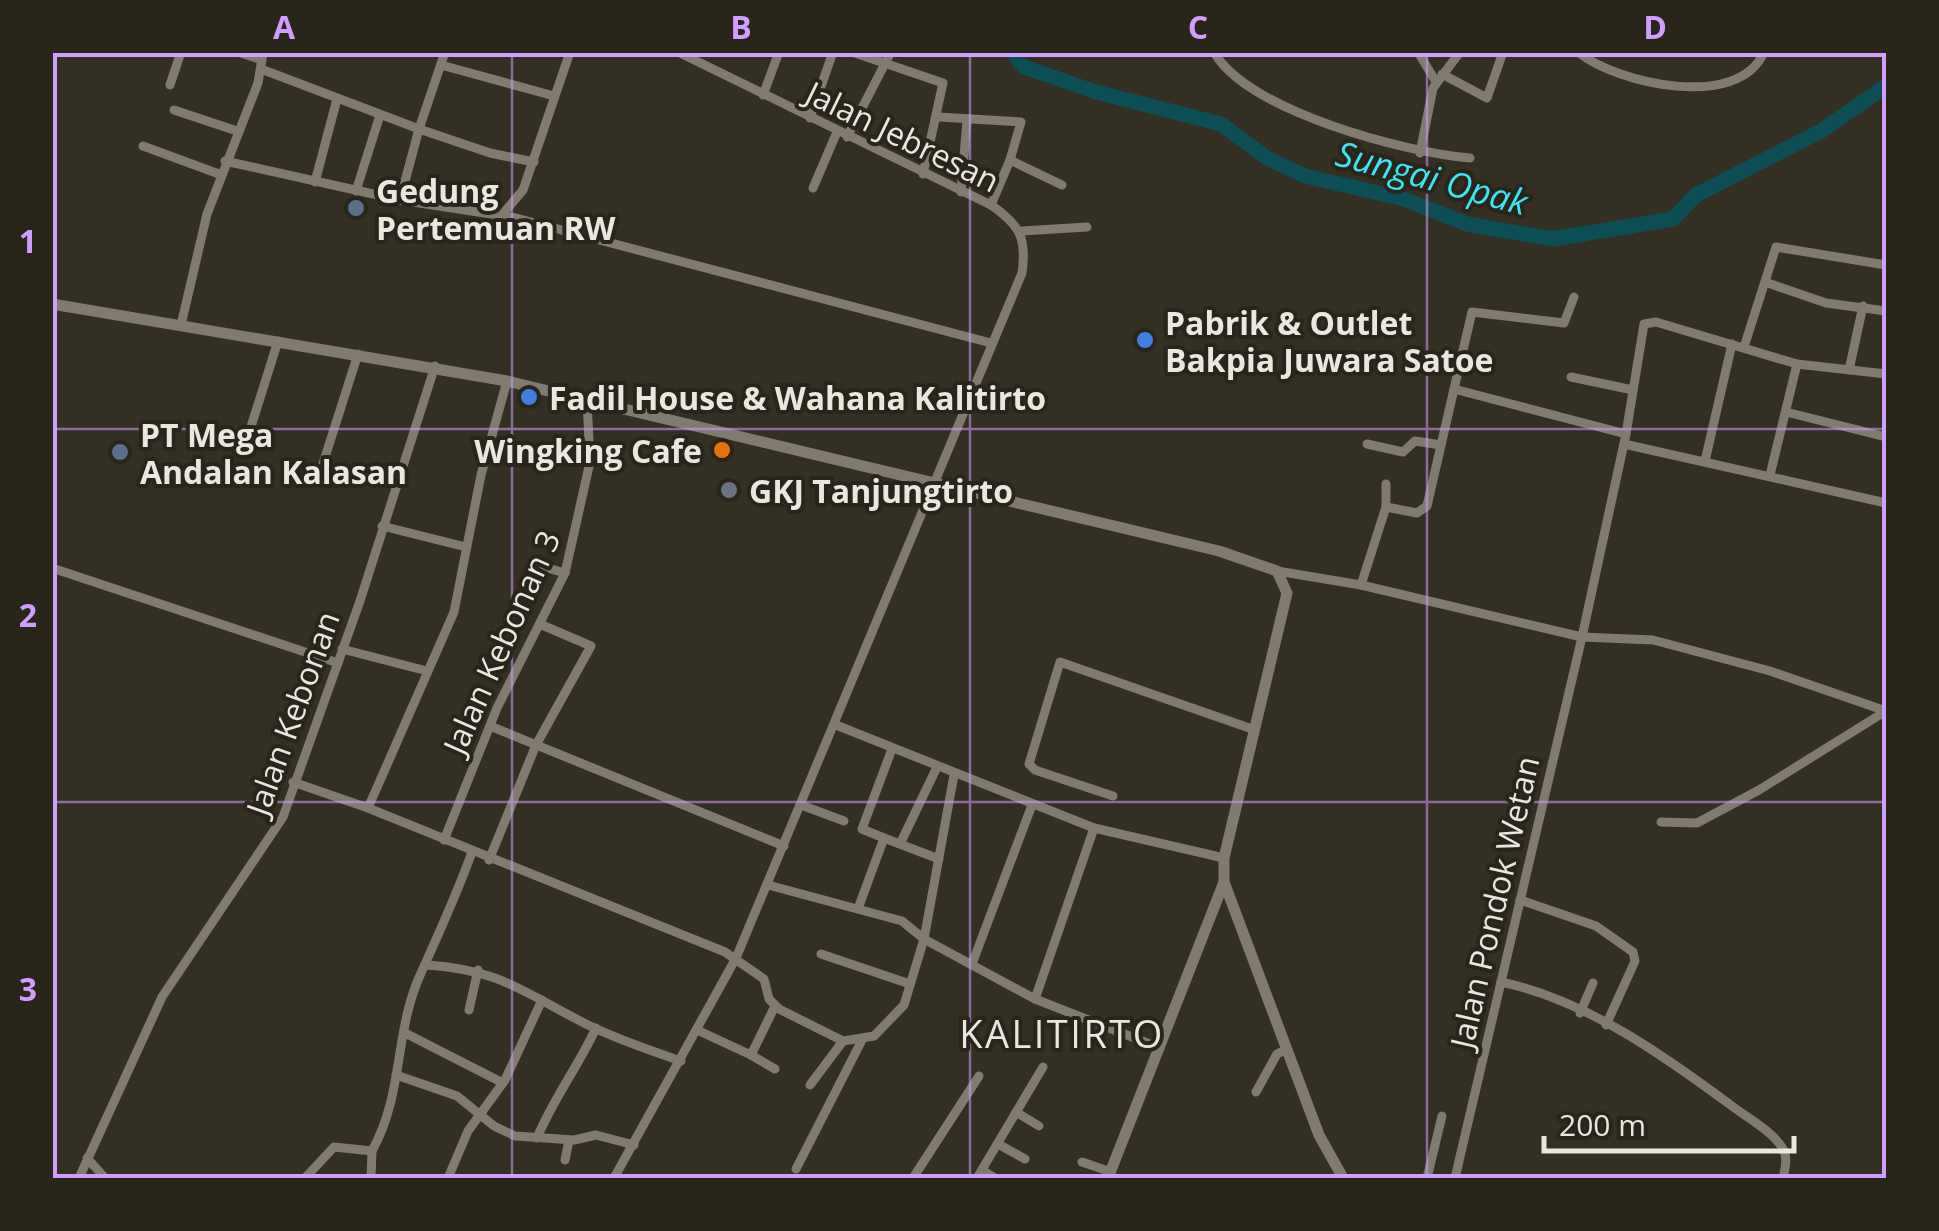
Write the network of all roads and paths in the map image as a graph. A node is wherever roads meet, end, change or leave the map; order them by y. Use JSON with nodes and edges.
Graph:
{"nodes":[{"id":1,"x":181,"y":52,"type":"edge"},
{"id":2,"x":238,"y":52,"type":"edge"},
{"id":3,"x":445,"y":52,"type":"edge"},
{"id":4,"x":570,"y":52,"type":"edge"},
{"id":5,"x":678,"y":52,"type":"edge"},
{"id":6,"x":779,"y":52,"type":"edge"},
{"id":7,"x":834,"y":52,"type":"edge"},
{"id":8,"x":852,"y":52,"type":"edge"},
{"id":9,"x":891,"y":52,"type":"edge"},
{"id":10,"x":1214,"y":52,"type":"edge"},
{"id":11,"x":1418,"y":52,"type":"edge"},
{"id":12,"x":1460,"y":52,"type":"edge"},
{"id":13,"x":1503,"y":52,"type":"edge"},
{"id":14,"x":1578,"y":52,"type":"edge"},
{"id":15,"x":1764,"y":52,"type":"edge"},
{"id":16,"x":262,"y":61,"type":"edge"},
{"id":17,"x":884,"y":63,"type":"junction"},
{"id":18,"x":441,"y":65,"type":"junction"},
{"id":19,"x":1439,"y":78,"type":"junction"},
{"id":20,"x":170,"y":84,"type":"dead end"},
{"id":21,"x":763,"y":95,"type":"junction"},
{"id":22,"x":554,"y":96,"type":"junction"},
{"id":23,"x":337,"y":98,"type":"junction"},
{"id":24,"x":174,"y":110,"type":"dead end"},
{"id":25,"x":380,"y":115,"type":"junction"},
{"id":26,"x":939,"y":117,"type":"junction"},
{"id":27,"x":810,"y":118,"type":"junction"},
{"id":28,"x":968,"y":120,"type":"junction"},
{"id":29,"x":419,"y":130,"type":"junction"},
{"id":30,"x":237,"y":131,"type":"junction"},
{"id":31,"x":842,"y":134,"type":"junction"},
{"id":32,"x":525,"y":145,"type":"dead end"},
{"id":33,"x":143,"y":146,"type":"dead end"},
{"id":34,"x":538,"y":148,"type":"junction"},
{"id":35,"x":1421,"y":151,"type":"junction"},
{"id":36,"x":1470,"y":158,"type":"dead end"},
{"id":37,"x":1010,"y":160,"type":"junction"},
{"id":38,"x":225,"y":161,"type":"junction"},
{"id":39,"x":534,"y":162,"type":"junction"},
{"id":40,"x":219,"y":174,"type":"junction"},
{"id":41,"x":923,"y":174,"type":"junction"},
{"id":42,"x":315,"y":182,"type":"junction"},
{"id":43,"x":1062,"y":185,"type":"dead end"},
{"id":44,"x":813,"y":188,"type":"dead end"},
{"id":45,"x":356,"y":192,"type":"junction"},
{"id":46,"x":961,"y":192,"type":"junction"},
{"id":47,"x":400,"y":200,"type":"junction"},
{"id":48,"x":992,"y":206,"type":"junction"},
{"id":49,"x":501,"y":216,"type":"junction"},
{"id":50,"x":1087,"y":227,"type":"dead end"},
{"id":51,"x":1022,"y":231,"type":"junction"},
{"id":52,"x":1886,"y":265,"type":"edge"},
{"id":53,"x":1765,"y":282,"type":"junction"},
{"id":54,"x":1574,"y":297,"type":"dead end"},
{"id":55,"x":52,"y":304,"type":"edge"},
{"id":56,"x":1864,"y":306,"type":"junction"},
{"id":57,"x":1886,"y":311,"type":"edge"},
{"id":58,"x":182,"y":325,"type":"junction"},
{"id":59,"x":278,"y":340,"type":"junction"},
{"id":60,"x":991,"y":343,"type":"junction"},
{"id":61,"x":1732,"y":344,"type":"junction"},
{"id":62,"x":1744,"y":347,"type":"junction"},
{"id":63,"x":358,"y":354,"type":"junction"},
{"id":64,"x":1797,"y":364,"type":"junction"},
{"id":65,"x":435,"y":366,"type":"junction"},
{"id":66,"x":1849,"y":370,"type":"junction"},
{"id":67,"x":1886,"y":374,"type":"edge"},
{"id":68,"x":1571,"y":377,"type":"dead end"},
{"id":69,"x":507,"y":381,"type":"junction"},
{"id":70,"x":1454,"y":389,"type":"junction"},
{"id":71,"x":1634,"y":390,"type":"junction"},
{"id":72,"x":587,"y":400,"type":"junction"},
{"id":73,"x":1786,"y":412,"type":"junction"},
{"id":74,"x":249,"y":433,"type":"dead end"},
{"id":75,"x":1886,"y":437,"type":"edge"},
{"id":76,"x":1624,"y":439,"type":"junction"},
{"id":77,"x":1367,"y":444,"type":"dead end"},
{"id":78,"x":1441,"y":445,"type":"junction"},
{"id":79,"x":1705,"y":461,"type":"junction"},
{"id":80,"x":320,"y":473,"type":"dead end"},
{"id":81,"x":1770,"y":475,"type":"junction"},
{"id":82,"x":933,"y":482,"type":"junction"},
{"id":83,"x":1386,"y":484,"type":"dead end"},
{"id":84,"x":1886,"y":502,"type":"edge"},
{"id":85,"x":1386,"y":507,"type":"junction"},
{"id":86,"x":382,"y":526,"type":"junction"},
{"id":87,"x":466,"y":548,"type":"junction"},
{"id":88,"x":544,"y":567,"type":"dead end"},
{"id":89,"x":52,"y":568,"type":"edge"},
{"id":90,"x":1277,"y":571,"type":"junction"},
{"id":91,"x":565,"y":573,"type":"junction"},
{"id":92,"x":1361,"y":585,"type":"junction"},
{"id":93,"x":542,"y":625,"type":"junction"},
{"id":94,"x":1582,"y":637,"type":"junction"},
{"id":95,"x":342,"y":650,"type":"junction"},
{"id":96,"x":338,"y":663,"type":"junction"},
{"id":97,"x":427,"y":672,"type":"junction"},
{"id":98,"x":1886,"y":711,"type":"edge"},
{"id":99,"x":836,"y":725,"type":"junction"},
{"id":100,"x":490,"y":726,"type":"junction"},
{"id":101,"x":1255,"y":730,"type":"junction"},
{"id":102,"x":536,"y":745,"type":"junction"},
{"id":103,"x":892,"y":748,"type":"junction"},
{"id":104,"x":937,"y":767,"type":"junction"},
{"id":105,"x":954,"y":775,"type":"junction"},
{"id":106,"x":293,"y":782,"type":"junction"},
{"id":107,"x":1113,"y":796,"type":"dead end"},
{"id":108,"x":801,"y":805,"type":"junction"},
{"id":109,"x":1032,"y":805,"type":"junction"},
{"id":110,"x":368,"y":808,"type":"junction"},
{"id":111,"x":844,"y":821,"type":"dead end"},
{"id":112,"x":1661,"y":822,"type":"dead end"},
{"id":113,"x":1094,"y":828,"type":"junction"},
{"id":114,"x":884,"y":838,"type":"junction"},
{"id":115,"x":444,"y":840,"type":"junction"},
{"id":116,"x":900,"y":844,"type":"junction"},
{"id":117,"x":784,"y":846,"type":"junction"},
{"id":118,"x":472,"y":852,"type":"junction"},
{"id":119,"x":1224,"y":858,"type":"junction"},
{"id":120,"x":939,"y":859,"type":"junction"},
{"id":121,"x":488,"y":860,"type":"junction"},
{"id":122,"x":1224,"y":882,"type":"junction"},
{"id":123,"x":768,"y":884,"type":"junction"},
{"id":124,"x":1520,"y":900,"type":"junction"},
{"id":125,"x":1216,"y":904,"type":"junction"},
{"id":126,"x":1233,"y":905,"type":"junction"},
{"id":127,"x":859,"y":906,"type":"junction"},
{"id":128,"x":924,"y":939,"type":"junction"},
{"id":129,"x":820,"y":954,"type":"dead end"},
{"id":130,"x":736,"y":958,"type":"junction"},
{"id":131,"x":427,"y":964,"type":"junction"},
{"id":132,"x":972,"y":964,"type":"junction"},
{"id":133,"x":478,"y":970,"type":"junction"},
{"id":134,"x":1501,"y":982,"type":"junction"},
{"id":135,"x":1592,"y":983,"type":"dead end"},
{"id":136,"x":910,"y":984,"type":"junction"},
{"id":137,"x":1035,"y":999,"type":"junction"},
{"id":138,"x":542,"y":1000,"type":"junction"},
{"id":139,"x":775,"y":1006,"type":"junction"},
{"id":140,"x":469,"y":1010,"type":"dead end"},
{"id":141,"x":1580,"y":1013,"type":"junction"},
{"id":142,"x":1606,"y":1026,"type":"junction"},
{"id":143,"x":596,"y":1028,"type":"junction"},
{"id":144,"x":697,"y":1030,"type":"junction"},
{"id":145,"x":405,"y":1033,"type":"junction"},
{"id":146,"x":862,"y":1040,"type":"junction"},
{"id":147,"x":844,"y":1042,"type":"junction"},
{"id":148,"x":1160,"y":1048,"type":"junction"},
{"id":149,"x":1287,"y":1049,"type":"junction"},
{"id":150,"x":750,"y":1055,"type":"junction"},
{"id":151,"x":680,"y":1061,"type":"junction"},
{"id":152,"x":1043,"y":1067,"type":"dead end"},
{"id":153,"x":775,"y":1069,"type":"dead end"},
{"id":154,"x":396,"y":1075,"type":"junction"},
{"id":155,"x":979,"y":1076,"type":"dead end"},
{"id":156,"x":503,"y":1083,"type":"junction"},
{"id":157,"x":810,"y":1086,"type":"dead end"},
{"id":158,"x":1256,"y":1092,"type":"dead end"},
{"id":159,"x":1016,"y":1112,"type":"junction"},
{"id":160,"x":481,"y":1114,"type":"junction"},
{"id":161,"x":1442,"y":1116,"type":"dead end"},
{"id":162,"x":1039,"y":1126,"type":"dead end"},
{"id":163,"x":537,"y":1138,"type":"junction"},
{"id":164,"x":570,"y":1140,"type":"junction"},
{"id":165,"x":634,"y":1144,"type":"junction"},
{"id":166,"x":998,"y":1144,"type":"junction"},
{"id":167,"x":372,"y":1151,"type":"junction"},
{"id":168,"x":87,"y":1158,"type":"junction"},
{"id":169,"x":1025,"y":1159,"type":"dead end"},
{"id":170,"x":566,"y":1160,"type":"dead end"},
{"id":171,"x":1082,"y":1162,"type":"dead end"},
{"id":172,"x":796,"y":1170,"type":"dead end"},
{"id":173,"x":979,"y":1174,"type":"edge"},
{"id":174,"x":1109,"y":1175,"type":"edge"},
{"id":175,"x":616,"y":1177,"type":"edge"},
{"id":176,"x":79,"y":1178,"type":"edge"},
{"id":177,"x":105,"y":1178,"type":"edge"},
{"id":178,"x":304,"y":1178,"type":"edge"},
{"id":179,"x":371,"y":1178,"type":"edge"},
{"id":180,"x":448,"y":1178,"type":"edge"},
{"id":181,"x":913,"y":1178,"type":"edge"},
{"id":182,"x":995,"y":1178,"type":"edge"},
{"id":183,"x":1343,"y":1178,"type":"edge"},
{"id":184,"x":1426,"y":1178,"type":"edge"},
{"id":185,"x":1455,"y":1178,"type":"edge"},
{"id":186,"x":1783,"y":1178,"type":"edge"}],
"edges":[{"from":1,"to":20,"type":"street"},
{"from":2,"to":16,"type":"street"},
{"from":3,"to":18,"type":"street"},
{"from":4,"to":22,"type":"street"},
{"from":5,"to":21,"type":"street","name":"Jalan Jebresan"},
{"from":6,"to":21,"type":"street"},
{"from":7,"to":27,"type":"street"},
{"from":8,"to":17,"type":"street"},
{"from":9,"to":17,"type":"street"},
{"from":10,"to":35,"type":"street"},
{"from":11,"to":19,"type":"street"},
{"from":12,"to":19,"type":"street"},
{"from":13,"to":19,"type":"street"},
{"from":14,"to":15,"type":"street"},
{"from":16,"to":23,"type":"street"},
{"from":16,"to":30,"type":"street"},
{"from":17,"to":26,"type":"street"},
{"from":17,"to":31,"type":"street"},
{"from":18,"to":22,"type":"street"},
{"from":18,"to":29,"type":"street"},
{"from":19,"to":35,"type":"street"},
{"from":21,"to":27,"type":"street","name":"Jalan Jebresan"},
{"from":22,"to":34,"type":"street"},
{"from":23,"to":25,"type":"street"},
{"from":23,"to":42,"type":"street"},
{"from":24,"to":30,"type":"street"},
{"from":25,"to":29,"type":"street"},
{"from":25,"to":45,"type":"street"},
{"from":26,"to":28,"type":"street"},
{"from":26,"to":41,"type":"street"},
{"from":27,"to":31,"type":"street","name":"Jalan Jebresan"},
{"from":28,"to":37,"type":"street"},
{"from":28,"to":46,"type":"street"},
{"from":29,"to":39,"type":"street"},
{"from":29,"to":47,"type":"street"},
{"from":30,"to":38,"type":"street"},
{"from":31,"to":41,"type":"street","name":"Jalan Jebresan"},
{"from":31,"to":44,"type":"street"},
{"from":32,"to":34,"type":"street"},
{"from":33,"to":40,"type":"street"},
{"from":34,"to":39,"type":"street"},
{"from":35,"to":36,"type":"street"},
{"from":37,"to":43,"type":"street"},
{"from":37,"to":48,"type":"street"},
{"from":38,"to":40,"type":"street"},
{"from":38,"to":42,"type":"street"},
{"from":39,"to":49,"type":"street"},
{"from":40,"to":58,"type":"street"},
{"from":41,"to":46,"type":"street","name":"Jalan Jebresan"},
{"from":42,"to":45,"type":"street"},
{"from":45,"to":47,"type":"street"},
{"from":46,"to":48,"type":"street","name":"Jalan Jebresan"},
{"from":47,"to":49,"type":"street"},
{"from":48,"to":51,"type":"street","name":"Jalan Jebresan"},
{"from":49,"to":60,"type":"street"},
{"from":50,"to":51,"type":"street"},
{"from":51,"to":60,"type":"street","name":"Jalan Jebresan"},
{"from":52,"to":53,"type":"street"},
{"from":53,"to":56,"type":"street"},
{"from":53,"to":62,"type":"street"},
{"from":54,"to":70,"type":"street"},
{"from":55,"to":58,"type":"street"},
{"from":56,"to":57,"type":"street"},
{"from":56,"to":66,"type":"street"},
{"from":58,"to":59,"type":"street"},
{"from":59,"to":63,"type":"street"},
{"from":59,"to":74,"type":"street"},
{"from":60,"to":82,"type":"street","name":"Jalan Jebresan"},
{"from":61,"to":62,"type":"street"},
{"from":61,"to":71,"type":"street","name":"Jalan Pondok Wetan"},
{"from":61,"to":79,"type":"street"},
{"from":62,"to":64,"type":"street"},
{"from":63,"to":65,"type":"street"},
{"from":63,"to":80,"type":"street"},
{"from":64,"to":66,"type":"street"},
{"from":64,"to":73,"type":"street"},
{"from":65,"to":69,"type":"street"},
{"from":65,"to":86,"type":"street","name":"Jalan Kebonan"},
{"from":66,"to":67,"type":"street"},
{"from":68,"to":71,"type":"street"},
{"from":69,"to":72,"type":"street"},
{"from":69,"to":87,"type":"street"},
{"from":70,"to":76,"type":"street"},
{"from":70,"to":78,"type":"street"},
{"from":71,"to":76,"type":"street","name":"Jalan Pondok Wetan"},
{"from":72,"to":82,"type":"street"},
{"from":72,"to":91,"type":"street","name":"Jalan Kebonan 3"},
{"from":73,"to":75,"type":"street"},
{"from":73,"to":81,"type":"street"},
{"from":76,"to":79,"type":"street"},
{"from":76,"to":94,"type":"street","name":"Jalan Pondok Wetan"},
{"from":77,"to":78,"type":"street"},
{"from":78,"to":85,"type":"street"},
{"from":79,"to":81,"type":"street"},
{"from":81,"to":84,"type":"street"},
{"from":82,"to":90,"type":"street"},
{"from":82,"to":99,"type":"street","name":"Jalan Jebresan"},
{"from":83,"to":85,"type":"street"},
{"from":85,"to":92,"type":"street"},
{"from":86,"to":87,"type":"street"},
{"from":86,"to":95,"type":"street","name":"Jalan Kebonan"},
{"from":87,"to":97,"type":"street"},
{"from":88,"to":91,"type":"street"},
{"from":89,"to":96,"type":"street"},
{"from":90,"to":92,"type":"street"},
{"from":90,"to":101,"type":"street"},
{"from":91,"to":93,"type":"street","name":"Jalan Kebonan 3"},
{"from":92,"to":94,"type":"street"},
{"from":93,"to":100,"type":"street","name":"Jalan Kebonan 3"},
{"from":93,"to":102,"type":"street"},
{"from":94,"to":98,"type":"street"},
{"from":94,"to":124,"type":"street","name":"Jalan Pondok Wetan"},
{"from":95,"to":96,"type":"street","name":"Jalan Kebonan"},
{"from":95,"to":97,"type":"street"},
{"from":96,"to":106,"type":"street","name":"Jalan Kebonan"},
{"from":97,"to":110,"type":"street"},
{"from":98,"to":112,"type":"street"},
{"from":99,"to":103,"type":"street"},
{"from":99,"to":108,"type":"street","name":"Jalan Jebresan"},
{"from":100,"to":102,"type":"street"},
{"from":100,"to":115,"type":"street","name":"Jalan Kebonan 3"},
{"from":101,"to":107,"type":"street"},
{"from":101,"to":119,"type":"street"},
{"from":102,"to":117,"type":"street"},
{"from":102,"to":121,"type":"street"},
{"from":103,"to":104,"type":"street"},
{"from":103,"to":114,"type":"street"},
{"from":104,"to":105,"type":"street"},
{"from":104,"to":116,"type":"street"},
{"from":105,"to":109,"type":"street"},
{"from":105,"to":120,"type":"street"},
{"from":106,"to":110,"type":"street"},
{"from":106,"to":168,"type":"street","name":"Jalan Kebonan"},
{"from":108,"to":111,"type":"street"},
{"from":108,"to":117,"type":"street","name":"Jalan Jebresan"},
{"from":109,"to":113,"type":"street"},
{"from":109,"to":132,"type":"street"},
{"from":110,"to":115,"type":"street"},
{"from":113,"to":119,"type":"street"},
{"from":113,"to":137,"type":"street"},
{"from":114,"to":116,"type":"street"},
{"from":114,"to":127,"type":"street"},
{"from":115,"to":118,"type":"street"},
{"from":116,"to":120,"type":"street"},
{"from":117,"to":123,"type":"street","name":"Jalan Jebresan"},
{"from":118,"to":121,"type":"street"},
{"from":118,"to":131,"type":"street"},
{"from":119,"to":122,"type":"street"},
{"from":120,"to":128,"type":"street"},
{"from":121,"to":130,"type":"street"},
{"from":122,"to":125,"type":"street"},
{"from":122,"to":126,"type":"street"},
{"from":123,"to":127,"type":"street"},
{"from":123,"to":130,"type":"street","name":"Jalan Jebresan"},
{"from":124,"to":134,"type":"street","name":"Jalan Pondok Wetan"},
{"from":124,"to":142,"type":"street"},
{"from":125,"to":126,"type":"street"},
{"from":125,"to":148,"type":"street"},
{"from":126,"to":149,"type":"street"},
{"from":127,"to":128,"type":"street"},
{"from":128,"to":132,"type":"street"},
{"from":128,"to":136,"type":"street"},
{"from":129,"to":136,"type":"street"},
{"from":130,"to":139,"type":"street"},
{"from":130,"to":144,"type":"street","name":"Jalan Jebresan"},
{"from":131,"to":133,"type":"street"},
{"from":131,"to":145,"type":"street"},
{"from":132,"to":137,"type":"street"},
{"from":133,"to":138,"type":"street"},
{"from":133,"to":140,"type":"street"},
{"from":134,"to":141,"type":"street"},
{"from":134,"to":185,"type":"street","name":"Jalan Pondok Wetan"},
{"from":135,"to":141,"type":"street"},
{"from":136,"to":146,"type":"street"},
{"from":137,"to":148,"type":"street"},
{"from":138,"to":143,"type":"street"},
{"from":138,"to":156,"type":"street"},
{"from":139,"to":147,"type":"street"},
{"from":139,"to":150,"type":"street"},
{"from":141,"to":142,"type":"street"},
{"from":142,"to":186,"type":"street"},
{"from":143,"to":151,"type":"street"},
{"from":143,"to":163,"type":"street"},
{"from":144,"to":150,"type":"street"},
{"from":144,"to":151,"type":"street","name":"Jalan Jebresan"},
{"from":145,"to":154,"type":"street"},
{"from":145,"to":156,"type":"street"},
{"from":146,"to":147,"type":"street"},
{"from":146,"to":172,"type":"street"},
{"from":147,"to":157,"type":"street"},
{"from":148,"to":174,"type":"street"},
{"from":149,"to":158,"type":"street"},
{"from":149,"to":183,"type":"street"},
{"from":150,"to":153,"type":"street"},
{"from":151,"to":165,"type":"street","name":"Jalan Jebresan"},
{"from":152,"to":159,"type":"street"},
{"from":154,"to":160,"type":"street"},
{"from":154,"to":167,"type":"street"},
{"from":155,"to":181,"type":"street"},
{"from":156,"to":160,"type":"street"},
{"from":159,"to":162,"type":"street"},
{"from":159,"to":166,"type":"street"},
{"from":160,"to":163,"type":"street"},
{"from":160,"to":180,"type":"street"},
{"from":161,"to":184,"type":"street"},
{"from":163,"to":164,"type":"street"},
{"from":164,"to":165,"type":"street"},
{"from":164,"to":170,"type":"street"},
{"from":165,"to":175,"type":"street","name":"Jalan Jebresan"},
{"from":166,"to":169,"type":"street"},
{"from":166,"to":173,"type":"street"},
{"from":167,"to":178,"type":"street"},
{"from":167,"to":179,"type":"street"},
{"from":168,"to":176,"type":"street","name":"Jalan Kebonan"},
{"from":168,"to":177,"type":"street"},
{"from":171,"to":174,"type":"street"},
{"from":173,"to":182,"type":"street"}]}
